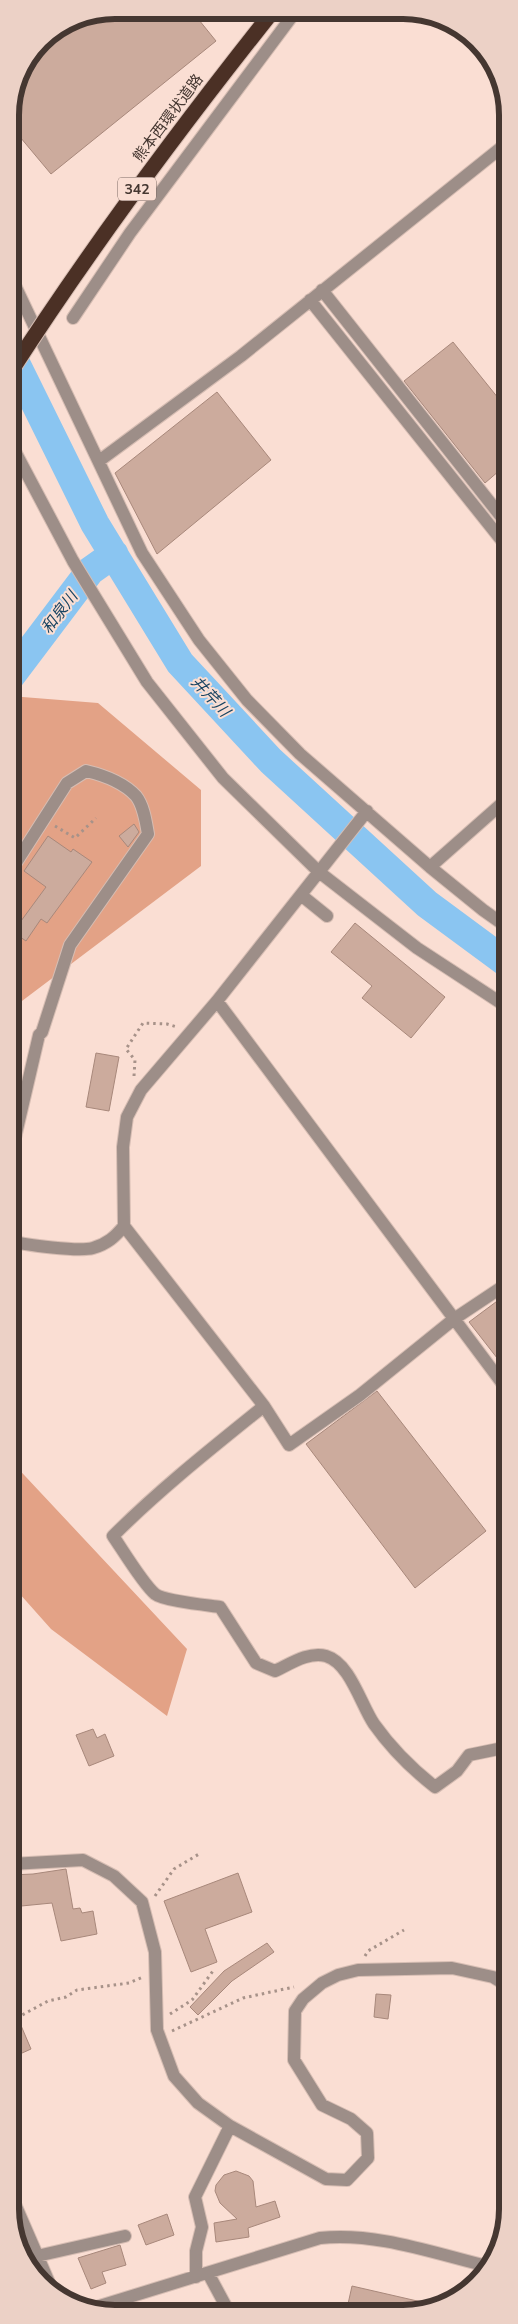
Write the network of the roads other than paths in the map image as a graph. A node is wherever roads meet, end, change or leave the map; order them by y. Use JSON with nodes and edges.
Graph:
{"nodes":[{"id":1,"x":267,"y":19,"type":"edge"},
{"id":2,"x":290,"y":19,"type":"edge"},
{"id":3,"x":499,"y":149,"type":"edge"},
{"id":4,"x":322,"y":290,"type":"junction"},
{"id":5,"x":19,"y":294,"type":"edge"},
{"id":6,"x":310,"y":300,"type":"junction"},
{"id":7,"x":72,"y":318,"type":"dead end"},
{"id":8,"x":19,"y":359,"type":"edge"},
{"id":9,"x":99,"y":461,"type":"junction"},
{"id":10,"x":19,"y":470,"type":"edge"},
{"id":11,"x":499,"y":514,"type":"edge"},
{"id":12,"x":499,"y":537,"type":"edge"},
{"id":13,"x":499,"y":806,"type":"edge"},
{"id":14,"x":364,"y":813,"type":"junction"},
{"id":15,"x":19,"y":858,"type":"edge"},
{"id":16,"x":430,"y":867,"type":"junction"},
{"id":17,"x":319,"y":872,"type":"junction"},
{"id":18,"x":301,"y":895,"type":"junction"},
{"id":19,"x":327,"y":916,"type":"dead end"},
{"id":20,"x":499,"y":921,"type":"edge"},
{"id":21,"x":217,"y":1001,"type":"junction"},
{"id":22,"x":499,"y":1002,"type":"edge"},
{"id":23,"x":19,"y":1118,"type":"edge"},
{"id":24,"x":124,"y":1226,"type":"junction"},
{"id":25,"x":19,"y":1243,"type":"edge"},
{"id":26,"x":499,"y":1290,"type":"edge"},
{"id":27,"x":454,"y":1319,"type":"junction"},
{"id":28,"x":499,"y":1379,"type":"edge"},
{"id":29,"x":264,"y":1406,"type":"junction"},
{"id":30,"x":499,"y":1749,"type":"edge"},
{"id":31,"x":19,"y":1864,"type":"edge"},
{"id":32,"x":499,"y":1981,"type":"edge"},
{"id":33,"x":230,"y":2126,"type":"junction"},
{"id":34,"x":19,"y":2214,"type":"edge"},
{"id":35,"x":125,"y":2236,"type":"dead end"},
{"id":36,"x":38,"y":2256,"type":"junction"},
{"id":37,"x":481,"y":2265,"type":"edge"},
{"id":38,"x":202,"y":2275,"type":"junction"},
{"id":39,"x":47,"y":2277,"type":"edge"},
{"id":40,"x":106,"y":2304,"type":"edge"},
{"id":41,"x":224,"y":2305,"type":"edge"}],
"edges":[{"from":1,"to":8,"type":"highway","name":"熊本西環状道路","number":"342","bridge":true},
{"from":2,"to":7,"type":"street"},
{"from":3,"to":4,"type":"street"},
{"from":4,"to":6,"type":"street"},
{"from":4,"to":11,"type":"street"},
{"from":5,"to":9,"type":"street"},
{"from":6,"to":9,"type":"street"},
{"from":6,"to":12,"type":"street"},
{"from":9,"to":14,"type":"street"},
{"from":10,"to":17,"type":"street"},
{"from":13,"to":16,"type":"street"},
{"from":14,"to":16,"type":"street"},
{"from":14,"to":17,"type":"street"},
{"from":15,"to":23,"type":"street"},
{"from":16,"to":20,"type":"street"},
{"from":17,"to":18,"type":"street"},
{"from":17,"to":22,"type":"street"},
{"from":18,"to":19,"type":"street"},
{"from":18,"to":21,"type":"street"},
{"from":21,"to":24,"type":"street"},
{"from":21,"to":27,"type":"street"},
{"from":24,"to":25,"type":"street"},
{"from":24,"to":29,"type":"street"},
{"from":26,"to":27,"type":"street"},
{"from":27,"to":28,"type":"street"},
{"from":27,"to":29,"type":"street"},
{"from":29,"to":30,"type":"street"},
{"from":31,"to":33,"type":"street"},
{"from":32,"to":33,"type":"street"},
{"from":33,"to":38,"type":"street"},
{"from":34,"to":36,"type":"street"},
{"from":35,"to":36,"type":"street"},
{"from":36,"to":39,"type":"street"},
{"from":37,"to":38,"type":"street"},
{"from":38,"to":40,"type":"street"},
{"from":38,"to":41,"type":"street"}]}
